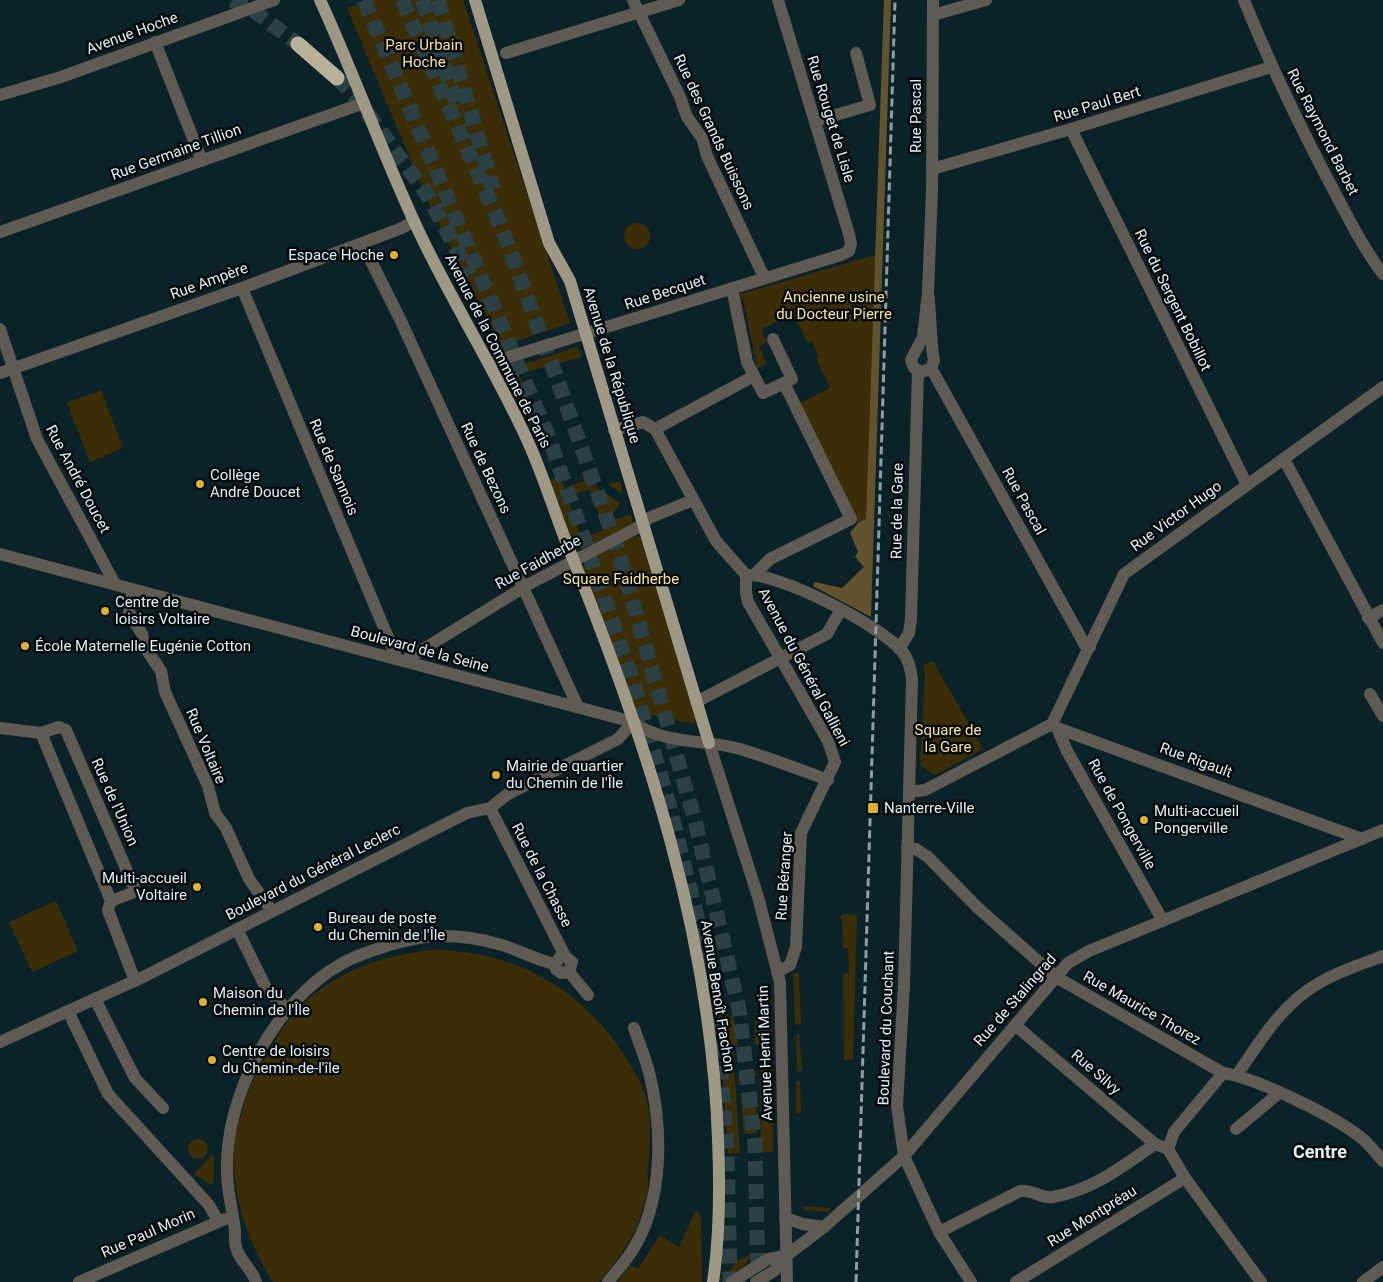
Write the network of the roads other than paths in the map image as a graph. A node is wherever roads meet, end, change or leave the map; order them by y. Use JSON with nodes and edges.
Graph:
{"nodes":[{"id":1,"x":274,"y":0,"type":"edge"},
{"id":2,"x":320,"y":0,"type":"edge"},
{"id":3,"x":475,"y":0,"type":"edge"},
{"id":4,"x":634,"y":0,"type":"edge"},
{"id":5,"x":679,"y":0,"type":"edge"},
{"id":6,"x":778,"y":0,"type":"edge"},
{"id":7,"x":932,"y":0,"type":"edge"},
{"id":8,"x":986,"y":0,"type":"edge"},
{"id":9,"x":1244,"y":0,"type":"edge"},
{"id":10,"x":639,"y":12,"type":"junction"},
{"id":11,"x":933,"y":15,"type":"junction"},
{"id":12,"x":155,"y":42,"type":"junction"},
{"id":13,"x":298,"y":44,"type":"tunnel mouth"},
{"id":14,"x":856,"y":53,"type":"dead end"},
{"id":15,"x":506,"y":54,"type":"dead end"},
{"id":16,"x":1271,"y":67,"type":"junction"},
{"id":17,"x":337,"y":78,"type":"tunnel mouth"},
{"id":18,"x":0,"y":95,"type":"edge"},
{"id":19,"x":364,"y":103,"type":"junction"},
{"id":20,"x":814,"y":121,"type":"junction"},
{"id":21,"x":1070,"y":129,"type":"junction"},
{"id":22,"x":202,"y":161,"type":"junction"},
{"id":23,"x":932,"y":169,"type":"junction"},
{"id":24,"x":414,"y":221,"type":"junction"},
{"id":25,"x":0,"y":232,"type":"edge"},
{"id":26,"x":362,"y":243,"type":"junction"},
{"id":27,"x":850,"y":249,"type":"joint"},
{"id":28,"x":1383,"y":274,"type":"edge"},
{"id":29,"x":764,"y":277,"type":"junction"},
{"id":30,"x":242,"y":288,"type":"junction"},
{"id":31,"x":732,"y":288,"type":"junction"},
{"id":32,"x":928,"y":292,"type":"junction"},
{"id":33,"x":0,"y":329,"type":"edge"},
{"id":34,"x":586,"y":334,"type":"junction"},
{"id":35,"x":773,"y":339,"type":"dead end"},
{"id":36,"x":918,"y":350,"type":"junction"},
{"id":37,"x":931,"y":353,"type":"junction"},
{"id":38,"x":488,"y":363,"type":"junction"},
{"id":39,"x":13,"y":368,"type":"junction"},
{"id":40,"x":931,"y":368,"type":"junction"},
{"id":41,"x":918,"y":371,"type":"junction"},
{"id":42,"x":0,"y":373,"type":"edge"},
{"id":43,"x":754,"y":376,"type":"junction"},
{"id":44,"x":784,"y":383,"type":"junction"},
{"id":45,"x":1383,"y":387,"type":"edge"},
{"id":46,"x":655,"y":429,"type":"junction"},
{"id":47,"x":614,"y":430,"type":"junction"},
{"id":48,"x":1284,"y":459,"type":"junction"},
{"id":49,"x":1246,"y":485,"type":"junction"},
{"id":50,"x":693,"y":500,"type":"junction"},
{"id":51,"x":643,"y":524,"type":"junction"},
{"id":52,"x":0,"y":554,"type":"edge"},
{"id":53,"x":573,"y":561,"type":"junction"},
{"id":54,"x":750,"y":575,"type":"junction"},
{"id":55,"x":115,"y":584,"type":"junction"},
{"id":56,"x":524,"y":587,"type":"junction"},
{"id":57,"x":133,"y":590,"type":"junction"},
{"id":58,"x":1383,"y":610,"type":"edge"},
{"id":59,"x":840,"y":611,"type":"junction"},
{"id":60,"x":1368,"y":618,"type":"junction"},
{"id":61,"x":1383,"y":643,"type":"edge"},
{"id":62,"x":1090,"y":647,"type":"junction"},
{"id":63,"x":899,"y":648,"type":"junction"},
{"id":64,"x":780,"y":658,"type":"junction"},
{"id":65,"x":400,"y":660,"type":"junction"},
{"id":66,"x":1370,"y":694,"type":"dead end"},
{"id":67,"x":696,"y":702,"type":"junction"},
{"id":68,"x":578,"y":707,"type":"junction"},
{"id":69,"x":1383,"y":716,"type":"edge"},
{"id":70,"x":633,"y":722,"type":"junction"},
{"id":71,"x":1055,"y":726,"type":"junction"},
{"id":72,"x":0,"y":728,"type":"edge"},
{"id":73,"x":41,"y":733,"type":"junction"},
{"id":74,"x":709,"y":743,"type":"junction"},
{"id":75,"x":828,"y":780,"type":"junction"},
{"id":76,"x":909,"y":792,"type":"junction"},
{"id":77,"x":490,"y":808,"type":"junction"},
{"id":78,"x":1322,"y":824,"type":"junction"},
{"id":79,"x":1383,"y":830,"type":"edge"},
{"id":80,"x":1362,"y":839,"type":"junction"},
{"id":81,"x":907,"y":848,"type":"junction"},
{"id":82,"x":1338,"y":849,"type":"junction"},
{"id":83,"x":111,"y":901,"type":"junction"},
{"id":84,"x":272,"y":910,"type":"junction"},
{"id":85,"x":1163,"y":921,"type":"junction"},
{"id":86,"x":237,"y":929,"type":"junction"},
{"id":87,"x":1383,"y":956,"type":"edge"},
{"id":88,"x":560,"y":960,"type":"junction"},
{"id":89,"x":777,"y":972,"type":"junction"},
{"id":90,"x":1056,"y":977,"type":"junction"},
{"id":91,"x":134,"y":981,"type":"junction"},
{"id":92,"x":588,"y":995,"type":"dead end"},
{"id":93,"x":95,"y":999,"type":"junction"},
{"id":94,"x":287,"y":1009,"type":"junction"},
{"id":95,"x":68,"y":1011,"type":"junction"},
{"id":96,"x":1015,"y":1025,"type":"junction"},
{"id":97,"x":634,"y":1028,"type":"dead end"},
{"id":98,"x":0,"y":1042,"type":"edge"},
{"id":99,"x":1223,"y":1073,"type":"junction"},
{"id":100,"x":1238,"y":1075,"type":"junction"},
{"id":101,"x":1278,"y":1093,"type":"junction"},
{"id":102,"x":163,"y":1108,"type":"dead end"},
{"id":103,"x":1236,"y":1130,"type":"dead end"},
{"id":104,"x":1155,"y":1144,"type":"junction"},
{"id":105,"x":1168,"y":1149,"type":"junction"},
{"id":106,"x":904,"y":1156,"type":"junction"},
{"id":107,"x":1383,"y":1161,"type":"edge"},
{"id":108,"x":1185,"y":1178,"type":"junction"},
{"id":109,"x":229,"y":1199,"type":"junction"},
{"id":110,"x":209,"y":1205,"type":"junction"},
{"id":111,"x":232,"y":1217,"type":"junction"},
{"id":112,"x":785,"y":1218,"type":"junction"},
{"id":113,"x":218,"y":1221,"type":"junction"},
{"id":114,"x":824,"y":1227,"type":"junction"},
{"id":115,"x":939,"y":1232,"type":"junction"},
{"id":116,"x":786,"y":1256,"type":"junction"},
{"id":117,"x":1383,"y":1268,"type":"edge"},
{"id":118,"x":255,"y":1277,"type":"edge"},
{"id":119,"x":79,"y":1282,"type":"edge"},
{"id":120,"x":608,"y":1282,"type":"edge"},
{"id":121,"x":713,"y":1282,"type":"edge"},
{"id":122,"x":732,"y":1282,"type":"edge"},
{"id":123,"x":756,"y":1282,"type":"edge"},
{"id":124,"x":788,"y":1282,"type":"edge"},
{"id":125,"x":972,"y":1282,"type":"edge"},
{"id":126,"x":1016,"y":1282,"type":"edge"},
{"id":127,"x":1261,"y":1282,"type":"edge"},
{"id":128,"x":1363,"y":1282,"type":"edge"}],
"edges":[{"from":1,"to":12,"type":"street","name":"Avenue Hoche"},
{"from":2,"to":19,"type":"main road","name":"Avenue de la Commune de Paris"},
{"from":3,"to":34,"type":"main road","name":"Avenue de la République"},
{"from":4,"to":10,"type":"street","name":"Rue des Grands Buissons"},
{"from":5,"to":10,"type":"street"},
{"from":6,"to":20,"type":"street","name":"Rue Rouget de Lisle"},
{"from":7,"to":11,"type":"street","name":"Rue Pascal"},
{"from":8,"to":11,"type":"street"},
{"from":9,"to":16,"type":"street","name":"Rue Raymond Barbet"},
{"from":10,"to":15,"type":"street"},
{"from":10,"to":29,"type":"street","name":"Rue des Grands Buissons"},
{"from":11,"to":23,"type":"street","name":"Rue Pascal"},
{"from":12,"to":18,"type":"street","name":"Avenue Hoche"},
{"from":12,"to":22,"type":"street"},
{"from":13,"to":17,"type":"highway"},
{"from":14,"to":20,"type":"street"},
{"from":16,"to":21,"type":"street","name":"Rue Paul Bert"},
{"from":16,"to":28,"type":"street","name":"Rue Raymond Barbet"},
{"from":19,"to":22,"type":"street","name":"Rue Germaine Tillion"},
{"from":19,"to":24,"type":"main road","name":"Avenue de la Commune de Paris"},
{"from":20,"to":27,"type":"street","name":"Rue Rouget de Lisle"},
{"from":21,"to":23,"type":"street","name":"Rue Paul Bert"},
{"from":21,"to":49,"type":"street","name":"Rue du Sergent Bobillot"},
{"from":22,"to":25,"type":"street","name":"Rue Germaine Tillion"},
{"from":23,"to":32,"type":"street","name":"Rue Pascal"},
{"from":24,"to":26,"type":"street","name":"Rue Ampère"},
{"from":24,"to":38,"type":"main road","name":"Avenue de la Commune de Paris"},
{"from":26,"to":30,"type":"street","name":"Rue Ampère"},
{"from":26,"to":56,"type":"street","name":"Rue de Bezons"},
{"from":27,"to":29,"type":"street","name":"Rue Becquet"},
{"from":29,"to":31,"type":"street","name":"Rue Becquet"},
{"from":30,"to":39,"type":"street","name":"Rue Ampère"},
{"from":30,"to":65,"type":"street","name":"Rue de Sannois"},
{"from":31,"to":34,"type":"street","name":"Rue Becquet"},
{"from":31,"to":43,"type":"street"},
{"from":32,"to":36,"type":"street","name":"Rue Pascal"},
{"from":32,"to":37,"type":"street","name":"Rue Pascal"},
{"from":33,"to":39,"type":"street","name":"Rue André Doucet"},
{"from":34,"to":38,"type":"street","name":"Rue Becquet"},
{"from":34,"to":47,"type":"main road","name":"Avenue de la République"},
{"from":35,"to":44,"type":"street"},
{"from":36,"to":37,"type":"street"},
{"from":36,"to":41,"type":"street","name":"Rue Pascal"},
{"from":37,"to":40,"type":"street","name":"Rue Pascal"},
{"from":38,"to":53,"type":"main road","name":"Avenue de la Commune de Paris"},
{"from":39,"to":42,"type":"street","name":"Rue Ampère"},
{"from":39,"to":55,"type":"street","name":"Rue André Doucet"},
{"from":40,"to":41,"type":"street"},
{"from":40,"to":62,"type":"street","name":"Rue Pascal"},
{"from":41,"to":63,"type":"street","name":"Rue de la Gare"},
{"from":43,"to":44,"type":"street"},
{"from":43,"to":46,"type":"street"},
{"from":44,"to":54,"type":"street"},
{"from":45,"to":48,"type":"street","name":"Rue Victor Hugo"},
{"from":46,"to":47,"type":"street"},
{"from":46,"to":50,"type":"street","name":"Avenue du Général Gallieni"},
{"from":47,"to":51,"type":"main road","name":"Avenue de la République"},
{"from":48,"to":49,"type":"street","name":"Rue Victor Hugo"},
{"from":48,"to":60,"type":"street"},
{"from":49,"to":62,"type":"street","name":"Rue Victor Hugo"},
{"from":50,"to":51,"type":"street","name":"Rue Faidherbe"},
{"from":50,"to":54,"type":"street","name":"Avenue du Général Gallieni"},
{"from":51,"to":53,"type":"street","name":"Rue Faidherbe"},
{"from":51,"to":67,"type":"main road","name":"Avenue de la République"},
{"from":52,"to":55,"type":"street","name":"Boulevard de la Seine"},
{"from":53,"to":56,"type":"street","name":"Rue Faidherbe"},
{"from":53,"to":70,"type":"main road","name":"Avenue de la Commune de Paris"},
{"from":54,"to":59,"type":"street"},
{"from":54,"to":64,"type":"street","name":"Avenue du Général Gallieni"},
{"from":55,"to":57,"type":"street","name":"Boulevard de la Seine"},
{"from":56,"to":65,"type":"street","name":"Rue Faidherbe"},
{"from":56,"to":68,"type":"street","name":"Rue de Bezons"},
{"from":57,"to":65,"type":"street","name":"Boulevard de la Seine"},
{"from":57,"to":84,"type":"street","name":"Rue Voltaire"},
{"from":58,"to":60,"type":"street"},
{"from":59,"to":63,"type":"street"},
{"from":59,"to":64,"type":"street"},
{"from":60,"to":61,"type":"street"},
{"from":62,"to":71,"type":"street","name":"Rue Victor Hugo"},
{"from":63,"to":76,"type":"street","name":"Boulevard du Couchant"},
{"from":64,"to":67,"type":"street"},
{"from":64,"to":75,"type":"street","name":"Avenue du Général Gallieni"},
{"from":65,"to":68,"type":"street","name":"Boulevard de la Seine"},
{"from":66,"to":69,"type":"street"},
{"from":67,"to":74,"type":"main road","name":"Avenue de la République"},
{"from":68,"to":70,"type":"street","name":"Boulevard de la Seine"},
{"from":70,"to":74,"type":"street","name":"Boulevard de la Seine"},
{"from":70,"to":77,"type":"street","name":"Boulevard du Général Leclerc"},
{"from":70,"to":121,"type":"main road","name":"Avenue Benoît Frachon"},
{"from":71,"to":76,"type":"street"},
{"from":71,"to":78,"type":"street","name":"Rue Rigault"},
{"from":71,"to":85,"type":"street","name":"Rue de Pongerville"},
{"from":72,"to":73,"type":"street","name":"Rue de l'Union"},
{"from":73,"to":83,"type":"street"},
{"from":73,"to":83,"type":"street","name":"Rue de l'Union"},
{"from":74,"to":75,"type":"street","name":"Boulevard de la Seine"},
{"from":74,"to":89,"type":"street","name":"Avenue Henri Martin"},
{"from":75,"to":89,"type":"street","name":"Rue Béranger"},
{"from":76,"to":81,"type":"street","name":"Boulevard du Couchant"},
{"from":77,"to":84,"type":"street","name":"Boulevard du Général Leclerc"},
{"from":77,"to":88,"type":"street","name":"Rue de la Chasse"},
{"from":78,"to":80,"type":"street","name":"Rue Rigault"},
{"from":78,"to":82,"type":"street"},
{"from":79,"to":80,"type":"street","name":"Rue de Stalingrad"},
{"from":80,"to":82,"type":"street","name":"Rue de Stalingrad"},
{"from":81,"to":90,"type":"street","name":"Rue Maurice Thorez"},
{"from":81,"to":106,"type":"street","name":"Boulevard du Couchant"},
{"from":82,"to":85,"type":"street","name":"Rue de Stalingrad"},
{"from":83,"to":91,"type":"street"},
{"from":84,"to":86,"type":"street","name":"Boulevard du Général Leclerc"},
{"from":85,"to":90,"type":"street","name":"Rue de Stalingrad"},
{"from":86,"to":91,"type":"street","name":"Boulevard du Général Leclerc"},
{"from":86,"to":94,"type":"street"},
{"from":87,"to":100,"type":"street"},
{"from":88,"to":92,"type":"street","name":"Rue de la Chasse"},
{"from":88,"to":94,"type":"street"},
{"from":89,"to":112,"type":"street","name":"Avenue Henri Martin"},
{"from":90,"to":96,"type":"street","name":"Rue de Stalingrad"},
{"from":90,"to":99,"type":"street","name":"Rue Maurice Thorez"},
{"from":91,"to":93,"type":"street","name":"Boulevard du Général Leclerc"},
{"from":93,"to":95,"type":"street","name":"Boulevard du Général Leclerc"},
{"from":93,"to":102,"type":"street"},
{"from":94,"to":109,"type":"street"},
{"from":95,"to":98,"type":"street","name":"Boulevard du Général Leclerc"},
{"from":95,"to":110,"type":"street"},
{"from":96,"to":104,"type":"street","name":"Rue Silvy"},
{"from":96,"to":106,"type":"street","name":"Rue de Stalingrad"},
{"from":97,"to":120,"type":"street"},
{"from":99,"to":100,"type":"street","name":"Rue Maurice Thorez"},
{"from":99,"to":105,"type":"street"},
{"from":100,"to":101,"type":"street","name":"Rue Maurice Thorez"},
{"from":101,"to":103,"type":"street"},
{"from":101,"to":107,"type":"street","name":"Rue Maurice Thorez"},
{"from":104,"to":105,"type":"street","name":"Rue Silvy"},
{"from":104,"to":115,"type":"street"},
{"from":105,"to":108,"type":"street"},
{"from":106,"to":114,"type":"street","name":"Rue de Stalingrad"},
{"from":106,"to":115,"type":"street","name":"Boulevard du Couchant"},
{"from":108,"to":126,"type":"street","name":"Rue Montpréau"},
{"from":108,"to":127,"type":"street"},
{"from":109,"to":110,"type":"street"},
{"from":109,"to":111,"type":"street"},
{"from":110,"to":113,"type":"street"},
{"from":111,"to":113,"type":"street","name":"Rue Paul Morin"},
{"from":111,"to":118,"type":"street"},
{"from":112,"to":114,"type":"street"},
{"from":112,"to":116,"type":"street","name":"Avenue Henri Martin"},
{"from":113,"to":119,"type":"street","name":"Rue Paul Morin"},
{"from":114,"to":116,"type":"street","name":"Rue de Stalingrad"},
{"from":115,"to":125,"type":"street","name":"Boulevard du Couchant"},
{"from":116,"to":122,"type":"street","name":"Rue de Stalingrad"},
{"from":116,"to":123,"type":"street","name":"Rue de Stalingrad"},
{"from":116,"to":124,"type":"street","name":"Avenue Henri Martin"},
{"from":117,"to":128,"type":"street"}]}
